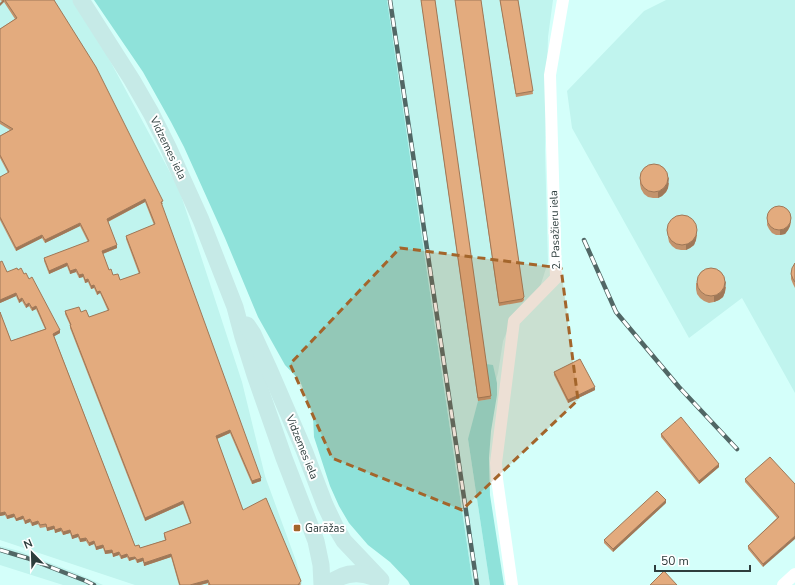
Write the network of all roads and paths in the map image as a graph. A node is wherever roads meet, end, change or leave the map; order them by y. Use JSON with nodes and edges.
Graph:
{"nodes":[{"id":1,"x":81,"y":0,"type":"edge"},
{"id":2,"x":563,"y":0,"type":"edge"},
{"id":3,"x":235,"y":306,"type":"junction"},
{"id":4,"x":795,"y":574,"type":"edge"},
{"id":5,"x":384,"y":583,"type":"edge"},
{"id":6,"x":322,"y":585,"type":"edge"},
{"id":7,"x":328,"y":585,"type":"edge"},
{"id":8,"x":512,"y":585,"type":"edge"},
{"id":9,"x":783,"y":585,"type":"edge"}],
"edges":[{"from":1,"to":3,"type":"street","name":"Vidzemes iela"},
{"from":2,"to":8,"type":"street","name":"2. Pasažieru iela"},
{"from":3,"to":5,"type":"street","name":"Vidzemes iela"},
{"from":3,"to":6,"type":"street","name":"Vidzemes iela"},
{"from":4,"to":9,"type":"street"},
{"from":5,"to":7,"type":"street","name":"Vidzemes iela"}]}
